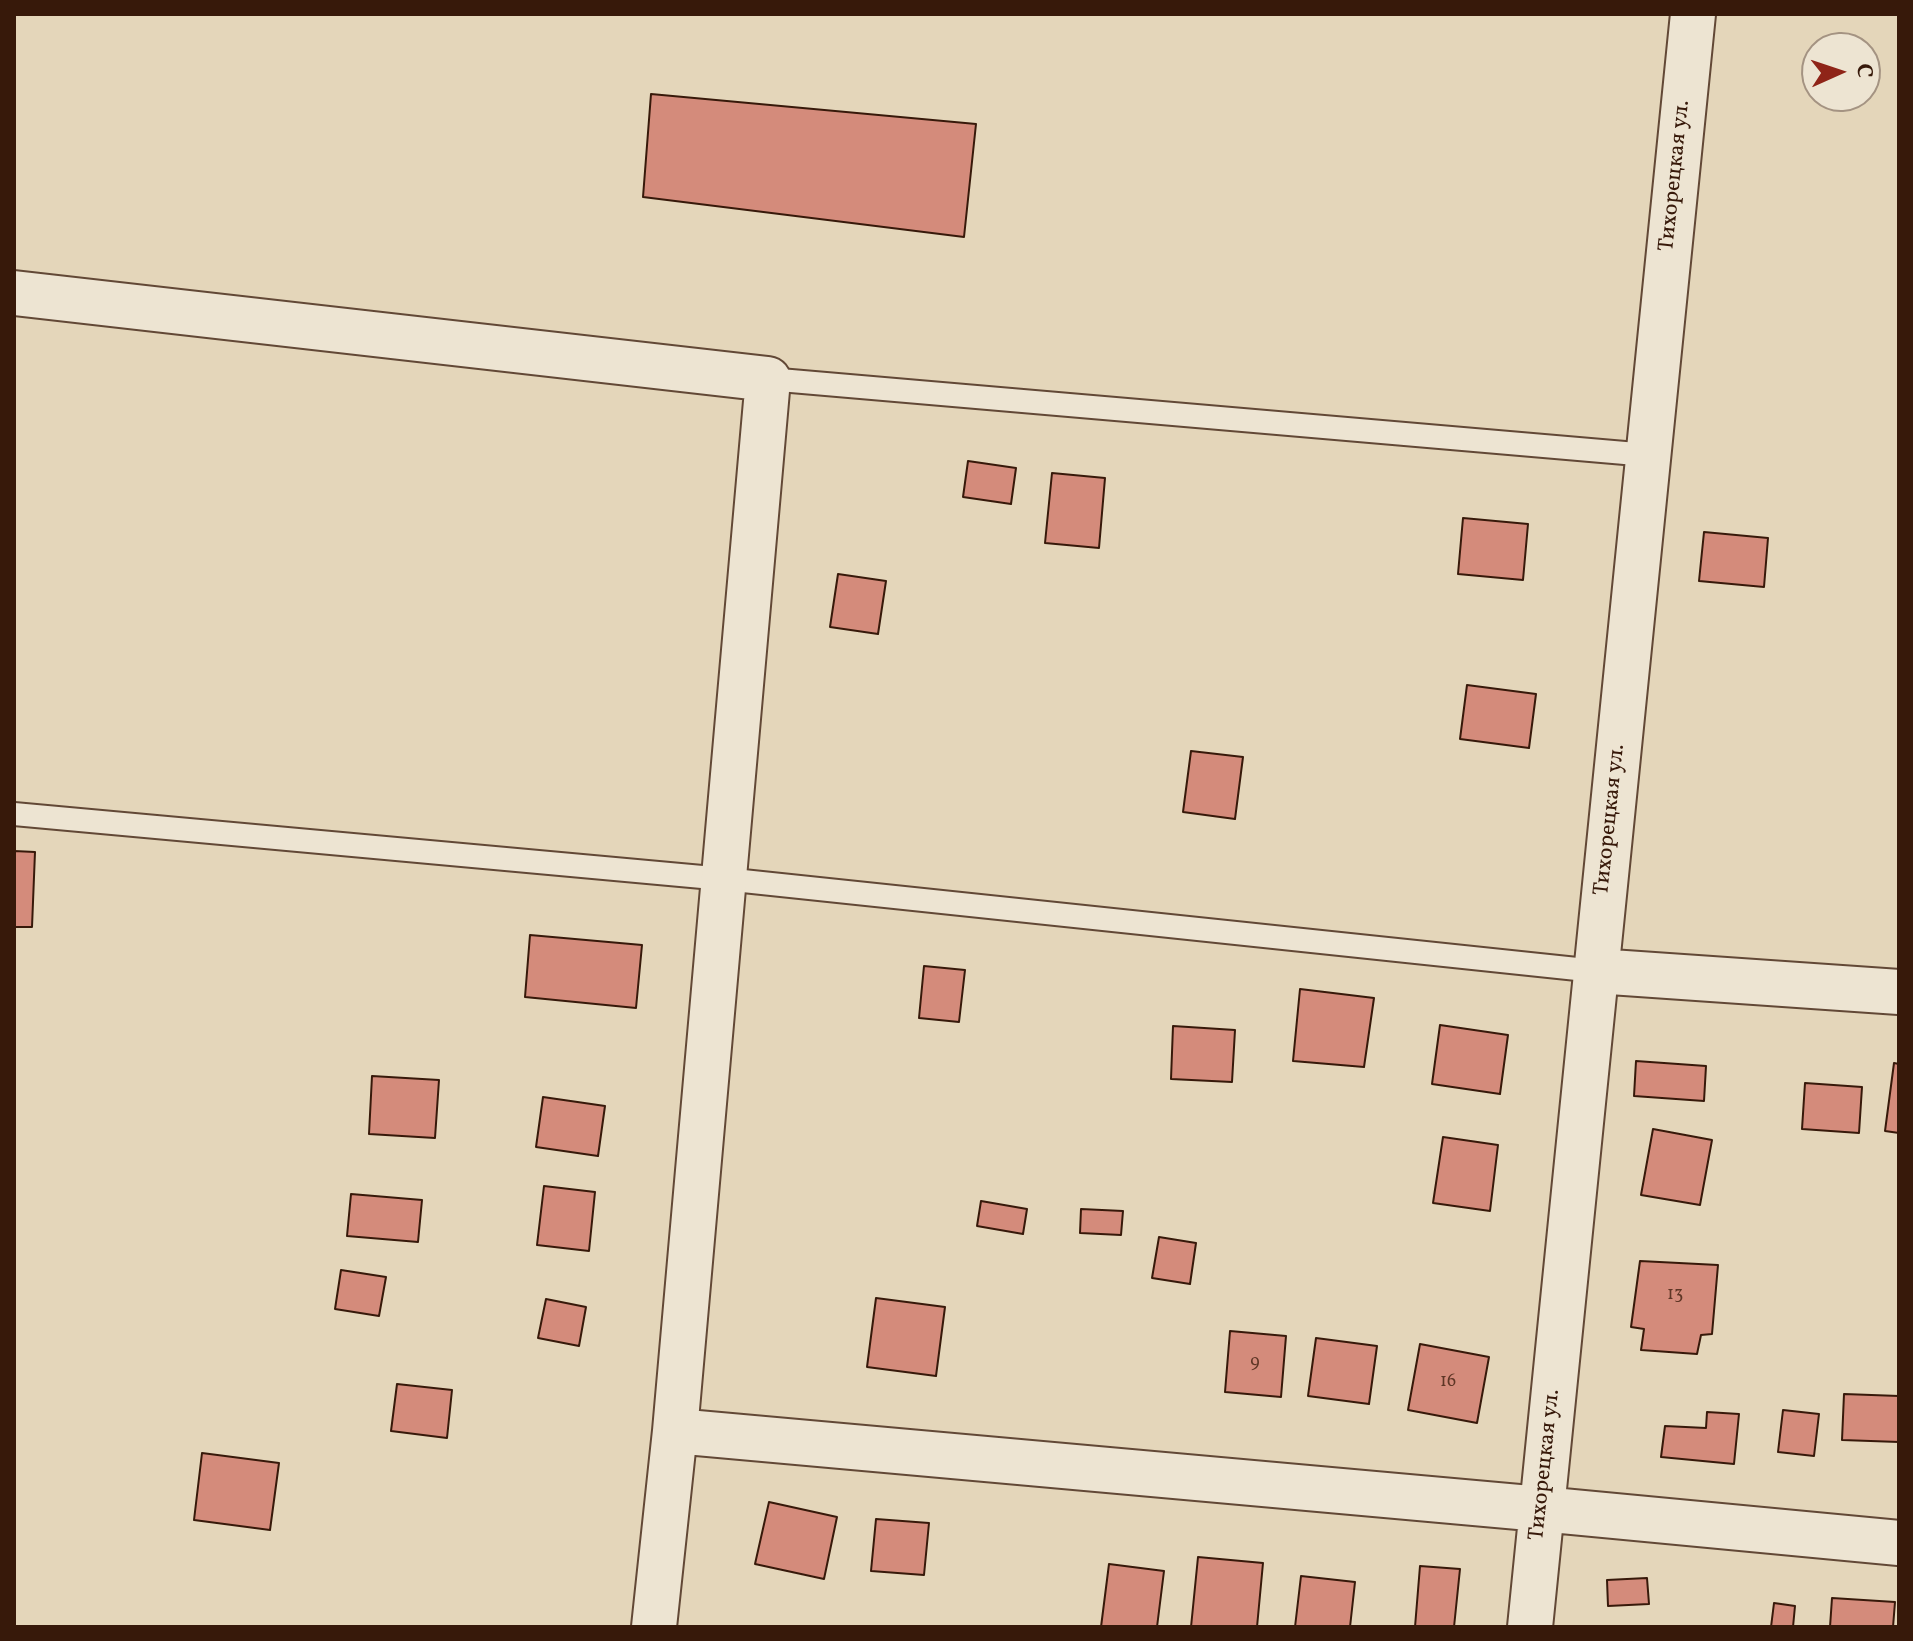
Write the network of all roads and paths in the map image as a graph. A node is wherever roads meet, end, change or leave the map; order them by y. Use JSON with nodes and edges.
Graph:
{"nodes":[{"id":1,"x":1693,"y":14,"type":"edge"},
{"id":2,"x":14,"y":293,"type":"edge"},
{"id":3,"x":768,"y":379,"type":"junction"},
{"id":4,"x":1648,"y":455,"type":"junction"},
{"id":5,"x":14,"y":814,"type":"edge"},
{"id":6,"x":724,"y":879,"type":"junction"},
{"id":7,"x":1596,"y":971,"type":"junction"},
{"id":8,"x":1899,"y":992,"type":"edge"},
{"id":9,"x":675,"y":1431,"type":"junction"},
{"id":10,"x":1541,"y":1509,"type":"junction"},
{"id":11,"x":1899,"y":1543,"type":"edge"},
{"id":12,"x":654,"y":1627,"type":"edge"},
{"id":13,"x":1530,"y":1627,"type":"edge"}],
"edges":[{"from":1,"to":4,"type":"street","name":"Тихорецкая ул."},
{"from":2,"to":3,"type":"street"},
{"from":3,"to":4,"type":"lane"},
{"from":3,"to":6,"type":"street"},
{"from":4,"to":7,"type":"street","name":"Тихорецкая ул."},
{"from":5,"to":6,"type":"lane"},
{"from":6,"to":7,"type":"lane"},
{"from":6,"to":9,"type":"street"},
{"from":7,"to":8,"type":"street"},
{"from":7,"to":10,"type":"street","name":"Тихорецкая ул."},
{"from":9,"to":10,"type":"street"},
{"from":9,"to":12,"type":"street"},
{"from":10,"to":11,"type":"street"},
{"from":10,"to":13,"type":"street","name":"Тихорецкая ул."}]}
